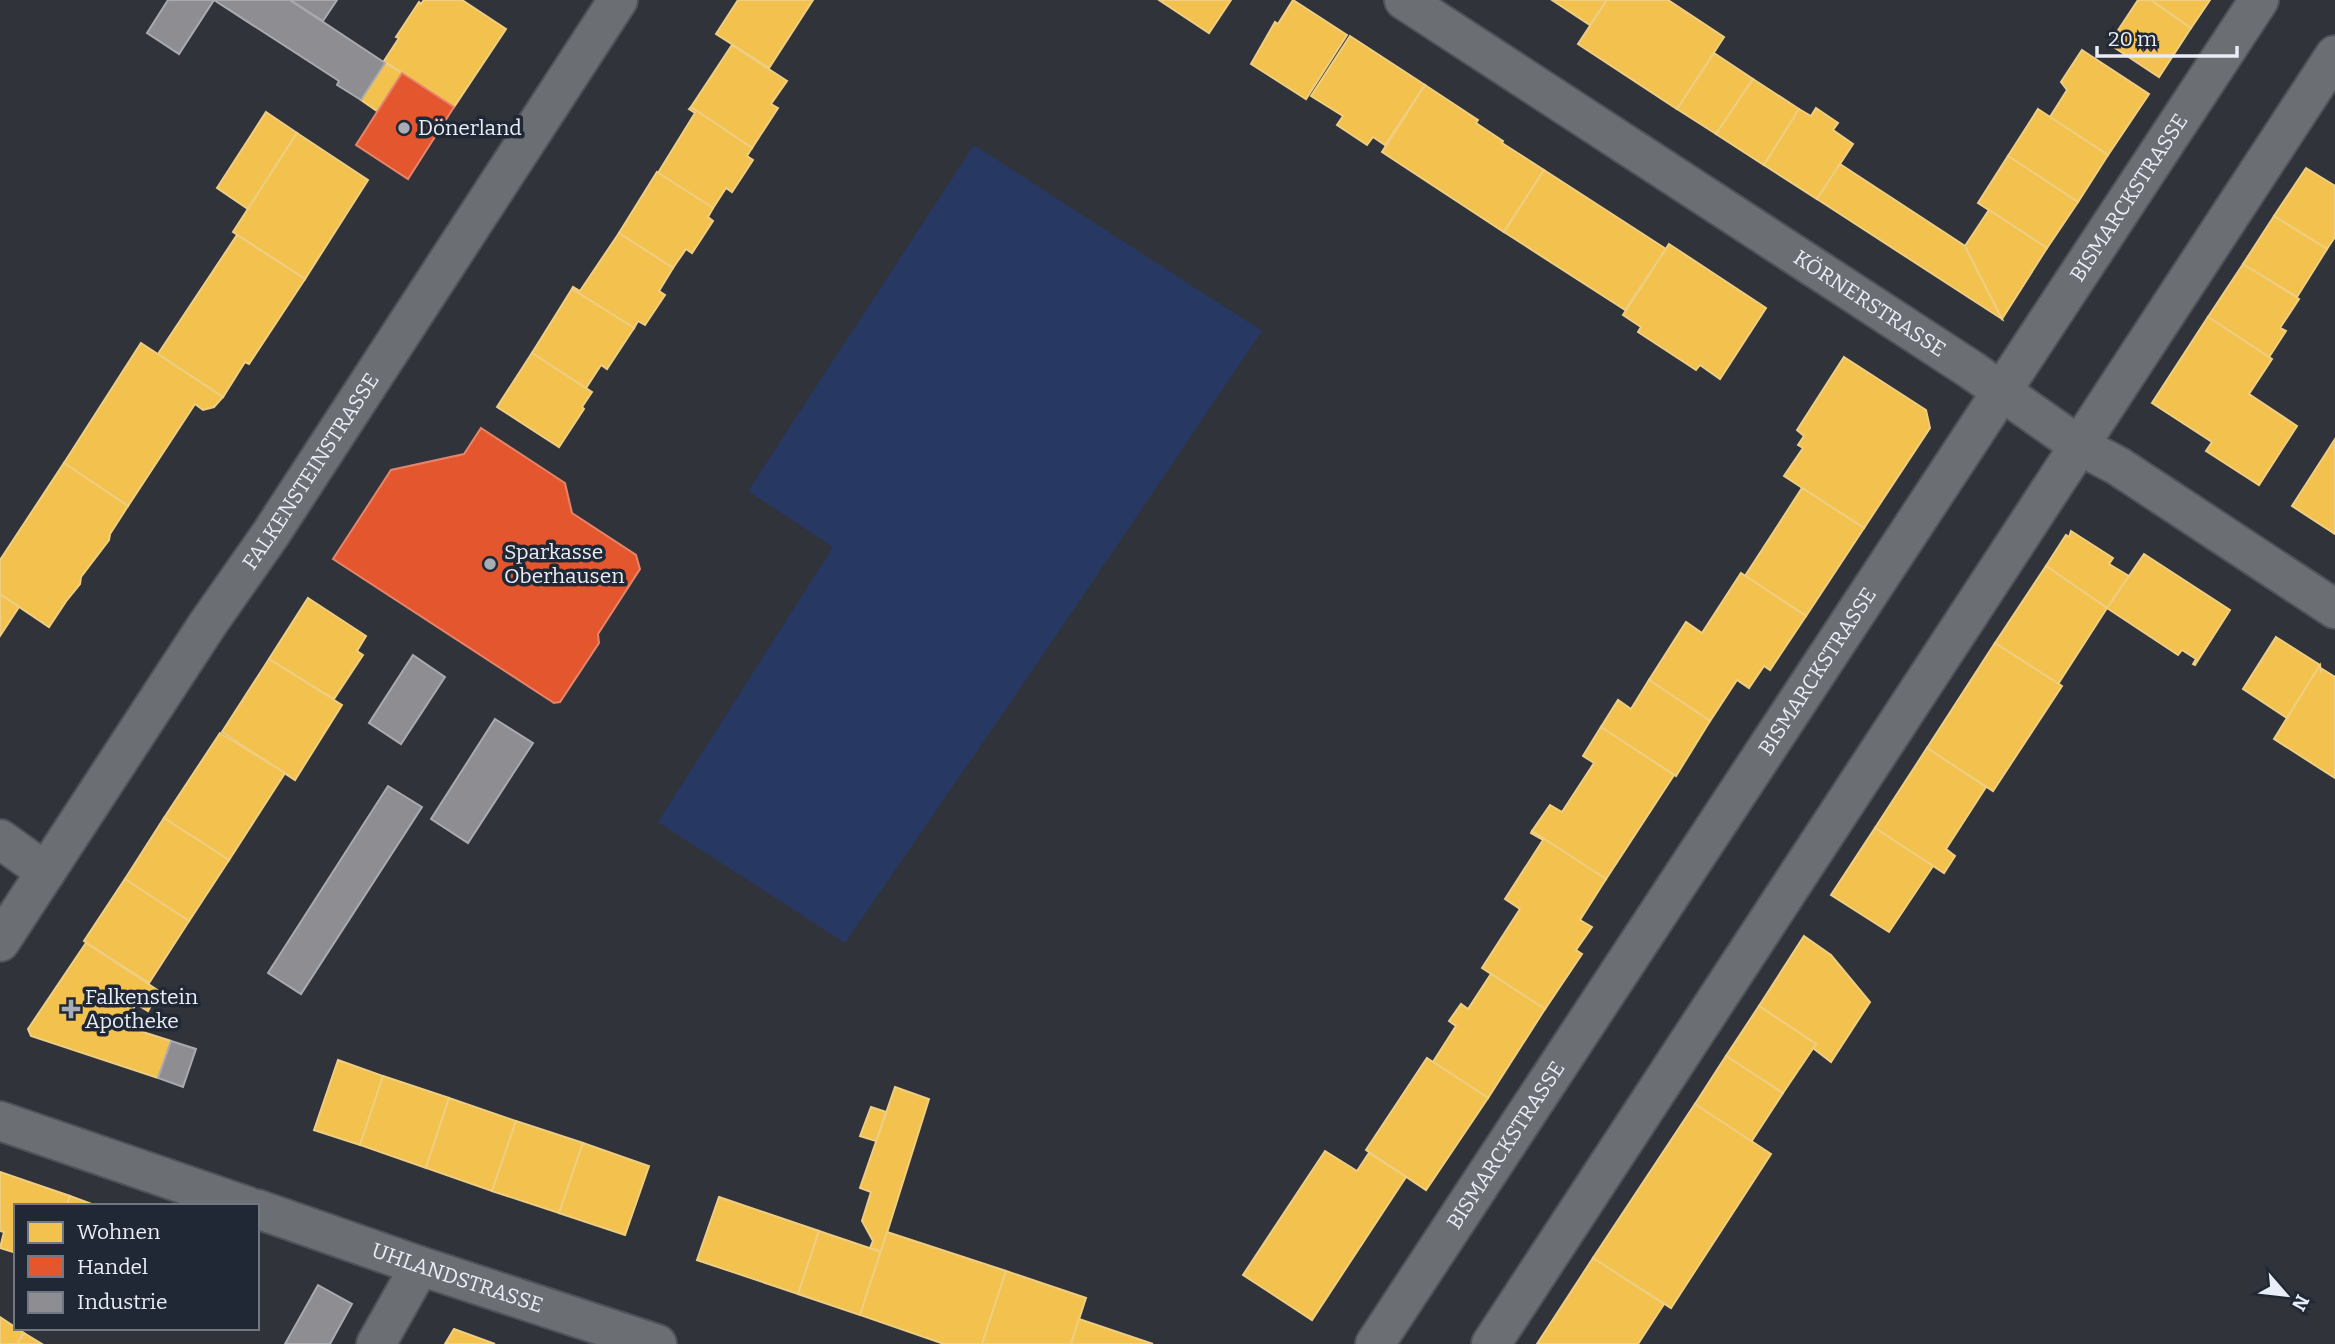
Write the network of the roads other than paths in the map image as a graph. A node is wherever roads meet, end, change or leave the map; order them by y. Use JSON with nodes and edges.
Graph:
{"nodes":[{"id":1,"x":618,"y":0,"type":"edge"},
{"id":2,"x":1404,"y":0,"type":"edge"},
{"id":3,"x":2259,"y":0,"type":"edge"},
{"id":4,"x":2335,"y":55,"type":"edge"},
{"id":5,"x":2000,"y":392,"type":"junction"},
{"id":6,"x":2078,"y":445,"type":"junction"},
{"id":7,"x":2335,"y":609,"type":"edge"},
{"id":8,"x":0,"y":839,"type":"edge"},
{"id":9,"x":46,"y":872,"type":"junction"},
{"id":10,"x":0,"y":942,"type":"edge"},
{"id":11,"x":0,"y":1121,"type":"edge"},
{"id":12,"x":241,"y":1204,"type":"edge"},
{"id":13,"x":259,"y":1210,"type":"edge"},
{"id":14,"x":420,"y":1266,"type":"junction"},
{"id":15,"x":376,"y":1344,"type":"edge"},
{"id":16,"x":657,"y":1344,"type":"edge"},
{"id":17,"x":1375,"y":1344,"type":"edge"},
{"id":18,"x":1491,"y":1344,"type":"edge"}],
"edges":[{"from":1,"to":9,"type":"street","name":"FALKENSTEINSTRASSE"},
{"from":2,"to":5,"type":"street","name":"KÖRNERSTRASSE"},
{"from":3,"to":5,"type":"street","name":"BISMARCKSTRASSE"},
{"from":4,"to":6,"type":"street"},
{"from":5,"to":6,"type":"street","name":"KÖRNERSTRASSE"},
{"from":5,"to":17,"type":"street","name":"BISMARCKSTRASSE"},
{"from":6,"to":7,"type":"street","name":"KÖRNERSTRASSE"},
{"from":6,"to":18,"type":"street"},
{"from":8,"to":9,"type":"street"},
{"from":9,"to":10,"type":"street","name":"FALKENSTEINSTRASSE"},
{"from":11,"to":12,"type":"street"},
{"from":13,"to":14,"type":"street","name":"UHLANDSTRASSE"},
{"from":14,"to":15,"type":"street"},
{"from":14,"to":16,"type":"street","name":"UHLANDSTRASSE"}]}
